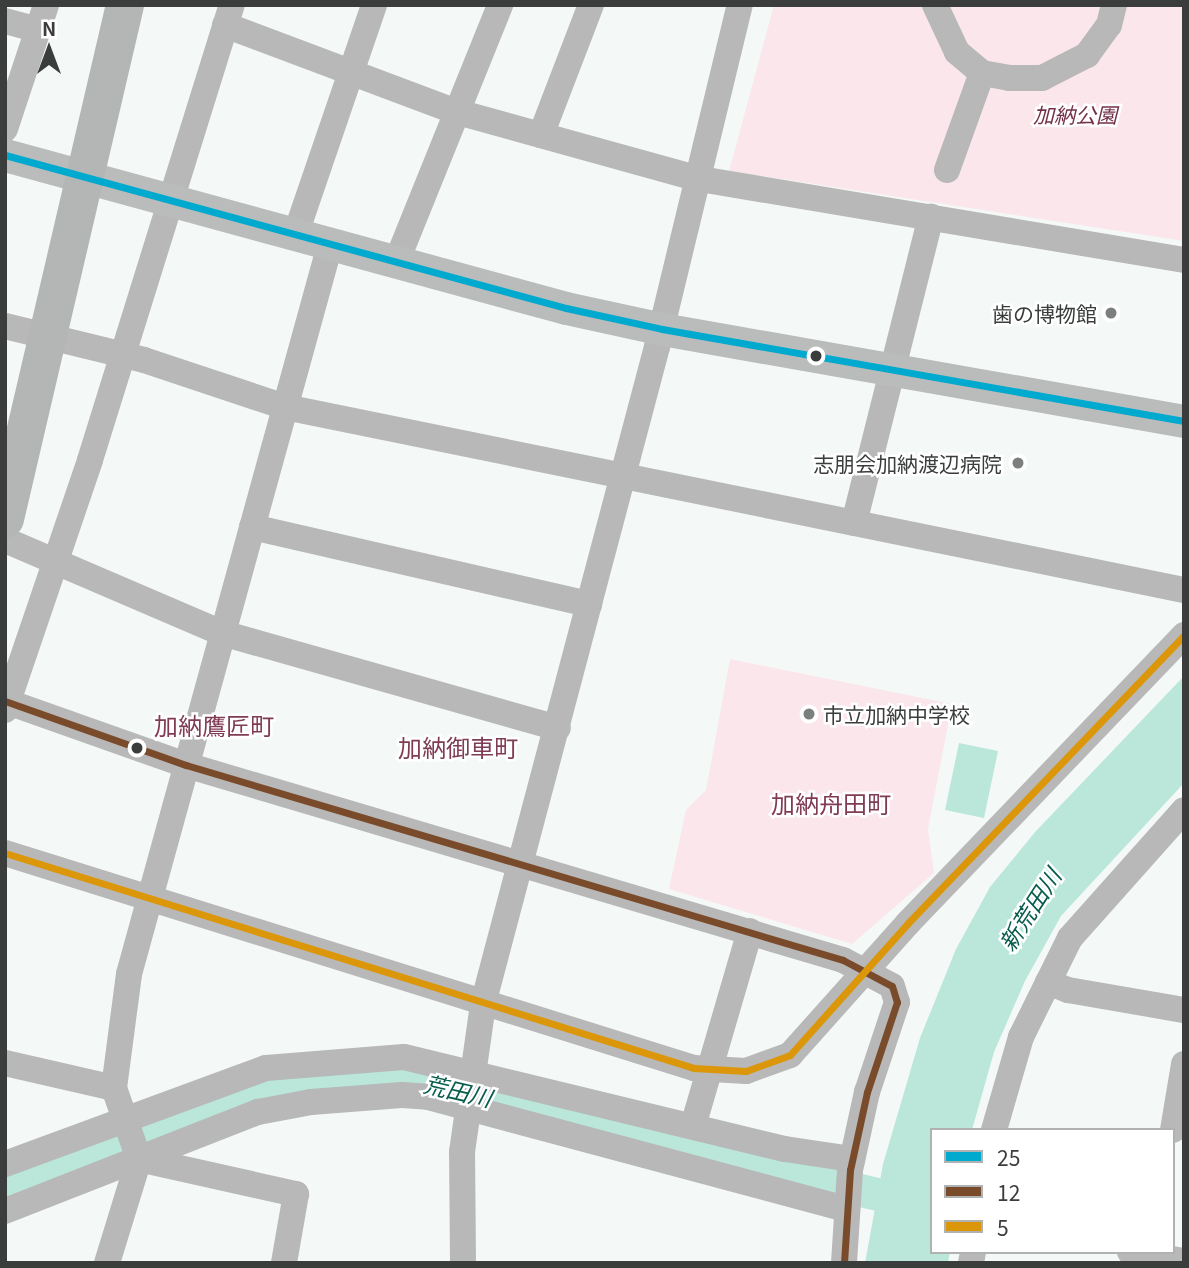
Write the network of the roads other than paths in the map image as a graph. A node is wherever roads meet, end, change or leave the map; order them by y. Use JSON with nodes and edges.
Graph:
{"nodes":[{"id":1,"x":125,"y":5,"type":"edge"},
{"id":2,"x":374,"y":5,"type":"edge"},
{"id":3,"x":500,"y":5,"type":"edge"},
{"id":4,"x":591,"y":5,"type":"edge"},
{"id":5,"x":740,"y":5,"type":"edge"},
{"id":6,"x":935,"y":5,"type":"edge"},
{"id":7,"x":1114,"y":5,"type":"edge"},
{"id":8,"x":228,"y":15,"type":"edge"},
{"id":9,"x":42,"y":18,"type":"edge"},
{"id":10,"x":5,"y":21,"type":"edge"},
{"id":11,"x":351,"y":73,"type":"junction"},
{"id":12,"x":982,"y":73,"type":"junction"},
{"id":13,"x":454,"y":111,"type":"junction"},
{"id":14,"x":5,"y":129,"type":"edge"},
{"id":15,"x":541,"y":135,"type":"junction"},
{"id":16,"x":5,"y":155,"type":"edge"},
{"id":17,"x":947,"y":170,"type":"dead end"},
{"id":18,"x":85,"y":176,"type":"junction"},
{"id":19,"x":700,"y":179,"type":"junction"},
{"id":20,"x":173,"y":201,"type":"junction"},
{"id":21,"x":931,"y":217,"type":"junction"},
{"id":22,"x":295,"y":236,"type":"junction"},
{"id":23,"x":330,"y":245,"type":"junction"},
{"id":24,"x":1184,"y":260,"type":"edge"},
{"id":25,"x":396,"y":263,"type":"junction"},
{"id":26,"x":5,"y":326,"type":"edge"},
{"id":27,"x":662,"y":329,"type":"junction"},
{"id":28,"x":49,"y":339,"type":"junction"},
{"id":29,"x":124,"y":355,"type":"junction"},
{"id":30,"x":892,"y":370,"type":"junction"},
{"id":31,"x":285,"y":407,"type":"junction"},
{"id":32,"x":1184,"y":421,"type":"edge"},
{"id":33,"x":624,"y":477,"type":"junction"},
{"id":34,"x":5,"y":520,"type":"edge"},
{"id":35,"x":854,"y":523,"type":"junction"},
{"id":36,"x":252,"y":527,"type":"junction"},
{"id":37,"x":5,"y":540,"type":"edge"},
{"id":38,"x":54,"y":560,"type":"junction"},
{"id":39,"x":1184,"y":590,"type":"edge"},
{"id":40,"x":589,"y":604,"type":"junction"},
{"id":41,"x":222,"y":634,"type":"junction"},
{"id":42,"x":1184,"y":635,"type":"edge"},
{"id":43,"x":6,"y":704,"type":"edge"},
{"id":44,"x":558,"y":728,"type":"junction"},
{"id":45,"x":186,"y":765,"type":"junction"},
{"id":46,"x":1181,"y":817,"type":"edge"},
{"id":47,"x":5,"y":853,"type":"edge"},
{"id":48,"x":520,"y":863,"type":"junction"},
{"id":49,"x":148,"y":899,"type":"junction"},
{"id":50,"x":750,"y":931,"type":"junction"},
{"id":51,"x":868,"y":971,"type":"junction"},
{"id":52,"x":1048,"y":982,"type":"junction"},
{"id":53,"x":484,"y":1004,"type":"junction"},
{"id":54,"x":1184,"y":1010,"type":"edge"},
{"id":55,"x":5,"y":1063,"type":"edge"},
{"id":56,"x":1184,"y":1064,"type":"edge"},
{"id":57,"x":708,"y":1071,"type":"junction"},
{"id":58,"x":114,"y":1088,"type":"junction"},
{"id":59,"x":468,"y":1089,"type":"junction"},
{"id":60,"x":124,"y":1122,"type":"junction"},
{"id":61,"x":693,"y":1126,"type":"junction"},
{"id":62,"x":995,"y":1128,"type":"edge"},
{"id":63,"x":1173,"y":1128,"type":"edge"},
{"id":64,"x":138,"y":1156,"type":"junction"},
{"id":65,"x":852,"y":1159,"type":"junction"},
{"id":66,"x":5,"y":1164,"type":"edge"},
{"id":67,"x":847,"y":1209,"type":"junction"},
{"id":68,"x":5,"y":1211,"type":"edge"},
{"id":69,"x":1146,"y":1256,"type":"edge"},
{"id":70,"x":1184,"y":1261,"type":"edge"},
{"id":71,"x":107,"y":1263,"type":"edge"},
{"id":72,"x":284,"y":1263,"type":"edge"},
{"id":73,"x":463,"y":1263,"type":"edge"},
{"id":74,"x":844,"y":1263,"type":"edge"}],
"edges":[{"from":1,"to":18,"type":"highway"},
{"from":2,"to":11,"type":"street"},
{"from":3,"to":13,"type":"street"},
{"from":4,"to":15,"type":"street"},
{"from":5,"to":19,"type":"street"},
{"from":6,"to":12,"type":"street"},
{"from":7,"to":12,"type":"street"},
{"from":8,"to":11,"type":"street"},
{"from":8,"to":20,"type":"street"},
{"from":9,"to":10,"type":"street"},
{"from":9,"to":14,"type":"street"},
{"from":11,"to":13,"type":"street"},
{"from":11,"to":22,"type":"street"},
{"from":12,"to":17,"type":"street"},
{"from":13,"to":15,"type":"street"},
{"from":13,"to":25,"type":"street"},
{"from":15,"to":19,"type":"street"},
{"from":16,"to":18,"type":"main road"},
{"from":18,"to":20,"type":"main road"},
{"from":18,"to":28,"type":"highway"},
{"from":19,"to":21,"type":"street"},
{"from":19,"to":27,"type":"street"},
{"from":20,"to":22,"type":"main road"},
{"from":20,"to":29,"type":"street"},
{"from":21,"to":24,"type":"street"},
{"from":21,"to":30,"type":"street"},
{"from":22,"to":23,"type":"main road"},
{"from":23,"to":25,"type":"main road"},
{"from":23,"to":31,"type":"street"},
{"from":25,"to":27,"type":"main road"},
{"from":26,"to":28,"type":"street"},
{"from":27,"to":30,"type":"main road"},
{"from":27,"to":33,"type":"street"},
{"from":28,"to":29,"type":"street"},
{"from":28,"to":34,"type":"highway"},
{"from":29,"to":31,"type":"street"},
{"from":29,"to":38,"type":"street"},
{"from":30,"to":32,"type":"main road"},
{"from":30,"to":35,"type":"street"},
{"from":31,"to":33,"type":"street"},
{"from":31,"to":36,"type":"street"},
{"from":33,"to":35,"type":"street"},
{"from":33,"to":40,"type":"street"},
{"from":35,"to":39,"type":"street"},
{"from":36,"to":40,"type":"street"},
{"from":36,"to":41,"type":"street"},
{"from":37,"to":38,"type":"street"},
{"from":38,"to":41,"type":"street"},
{"from":38,"to":43,"type":"street"},
{"from":40,"to":44,"type":"street"},
{"from":41,"to":44,"type":"street"},
{"from":41,"to":45,"type":"street"},
{"from":42,"to":51,"type":"street"},
{"from":43,"to":45,"type":"street"},
{"from":44,"to":48,"type":"street"},
{"from":45,"to":48,"type":"street"},
{"from":45,"to":49,"type":"street"},
{"from":46,"to":52,"type":"street"},
{"from":47,"to":49,"type":"street"},
{"from":48,"to":50,"type":"street"},
{"from":48,"to":53,"type":"street"},
{"from":49,"to":53,"type":"street"},
{"from":49,"to":58,"type":"street"},
{"from":50,"to":51,"type":"street"},
{"from":50,"to":57,"type":"street"},
{"from":51,"to":57,"type":"street"},
{"from":51,"to":65,"type":"street"},
{"from":52,"to":54,"type":"street"},
{"from":52,"to":62,"type":"street"},
{"from":53,"to":57,"type":"street"},
{"from":53,"to":59,"type":"street"},
{"from":55,"to":58,"type":"street"},
{"from":56,"to":63,"type":"street"},
{"from":57,"to":61,"type":"street"},
{"from":58,"to":60,"type":"street"},
{"from":59,"to":60,"type":"street"},
{"from":59,"to":61,"type":"street"},
{"from":59,"to":64,"type":"street"},
{"from":59,"to":67,"type":"street"},
{"from":59,"to":73,"type":"street"},
{"from":60,"to":64,"type":"street"},
{"from":60,"to":66,"type":"street"},
{"from":61,"to":65,"type":"street"},
{"from":64,"to":68,"type":"street"},
{"from":64,"to":71,"type":"street"},
{"from":64,"to":72,"type":"street"},
{"from":65,"to":67,"type":"street"},
{"from":67,"to":74,"type":"street"},
{"from":69,"to":70,"type":"street"}]}
